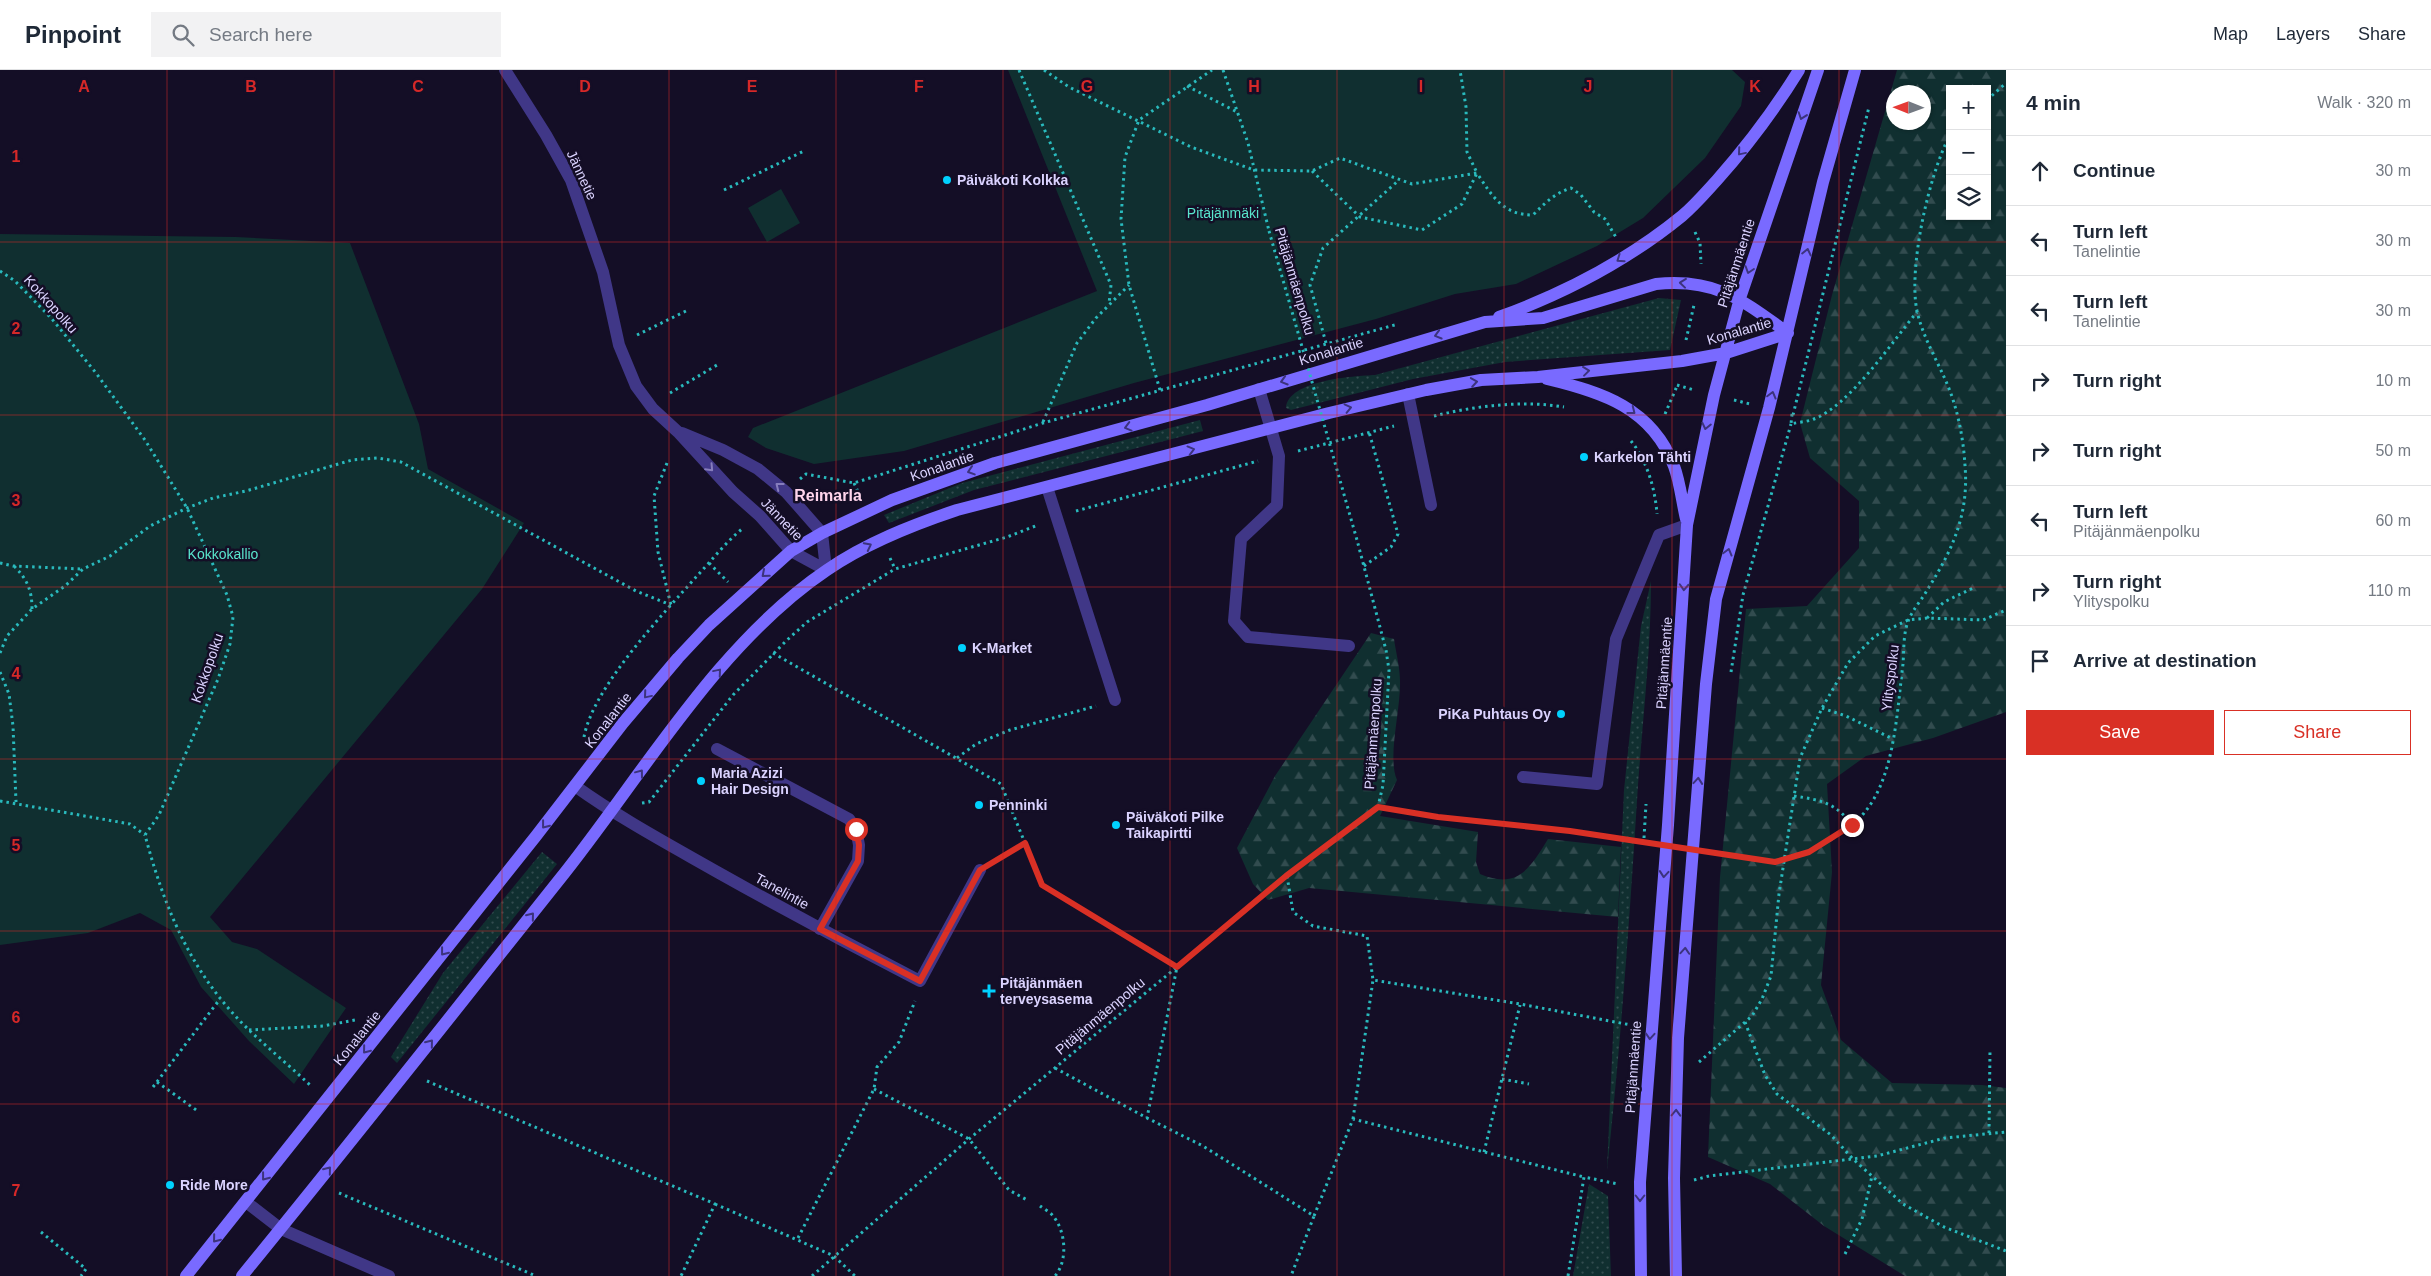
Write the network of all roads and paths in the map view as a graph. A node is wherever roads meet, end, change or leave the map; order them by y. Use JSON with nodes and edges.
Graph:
{"nodes":[{"id":1,"x":505,"y":70,"type":"edge"},
{"id":2,"x":1020,"y":70,"type":"edge"},
{"id":3,"x":1044,"y":70,"type":"edge"},
{"id":4,"x":1212,"y":70,"type":"edge"},
{"id":5,"x":1223,"y":70,"type":"edge"},
{"id":6,"x":1460,"y":70,"type":"edge"},
{"id":7,"x":1799,"y":70,"type":"edge"},
{"id":8,"x":1818,"y":70,"type":"edge"},
{"id":9,"x":1855,"y":70,"type":"edge"},
{"id":10,"x":2006,"y":83,"type":"edge"},
{"id":11,"x":1187,"y":86,"type":"junction"},
{"id":12,"x":1991,"y":96,"type":"edge"},
{"id":13,"x":1871,"y":98,"type":"dead end"},
{"id":14,"x":1239,"y":113,"type":"junction"},
{"id":15,"x":1139,"y":120,"type":"junction"},
{"id":16,"x":1946,"y":142,"type":"edge"},
{"id":17,"x":804,"y":151,"type":"dead end"},
{"id":18,"x":1254,"y":170,"type":"junction"},
{"id":19,"x":1312,"y":171,"type":"junction"},
{"id":20,"x":1477,"y":173,"type":"junction"},
{"id":21,"x":1399,"y":180,"type":"junction"},
{"id":22,"x":724,"y":190,"type":"dead end"},
{"id":23,"x":1360,"y":218,"type":"junction"},
{"id":24,"x":1620,"y":244,"type":"dead end"},
{"id":25,"x":0,"y":271,"type":"edge"},
{"id":26,"x":1129,"y":285,"type":"junction"},
{"id":27,"x":1740,"y":298,"type":"junction"},
{"id":28,"x":1695,"y":299,"type":"dead end"},
{"id":29,"x":1109,"y":304,"type":"junction"},
{"id":30,"x":688,"y":310,"type":"dead end"},
{"id":31,"x":1917,"y":312,"type":"junction"},
{"id":32,"x":1407,"y":322,"type":"dead end"},
{"id":33,"x":1485,"y":322,"type":"junction"},
{"id":34,"x":1788,"y":333,"type":"junction"},
{"id":35,"x":636,"y":335,"type":"dead end"},
{"id":36,"x":1326,"y":344,"type":"junction"},
{"id":37,"x":1684,"y":349,"type":"dead end"},
{"id":38,"x":1726,"y":352,"type":"junction"},
{"id":39,"x":717,"y":365,"type":"dead end"},
{"id":40,"x":1538,"y":377,"type":"junction"},
{"id":41,"x":1259,"y":389,"type":"junction"},
{"id":42,"x":1160,"y":390,"type":"junction"},
{"id":43,"x":670,"y":392,"type":"dead end"},
{"id":44,"x":1408,"y":394,"type":"junction"},
{"id":45,"x":1714,"y":395,"type":"junction"},
{"id":46,"x":1769,"y":408,"type":"junction"},
{"id":47,"x":1571,"y":409,"type":"dead end"},
{"id":48,"x":1793,"y":415,"type":"junction"},
{"id":49,"x":1415,"y":421,"type":"junction"},
{"id":50,"x":1043,"y":422,"type":"junction"},
{"id":51,"x":1661,"y":422,"type":"dead end"},
{"id":52,"x":1791,"y":424,"type":"junction"},
{"id":53,"x":1272,"y":428,"type":"junction"},
{"id":54,"x":678,"y":432,"type":"junction"},
{"id":55,"x":1369,"y":432,"type":"junction"},
{"id":56,"x":1627,"y":437,"type":"dead end"},
{"id":57,"x":1279,"y":456,"type":"junction"},
{"id":58,"x":667,"y":462,"type":"dead end"},
{"id":59,"x":796,"y":483,"type":"dead end"},
{"id":60,"x":1046,"y":487,"type":"junction"},
{"id":61,"x":1431,"y":505,"type":"dead end"},
{"id":62,"x":187,"y":508,"type":"junction"},
{"id":63,"x":1056,"y":516,"type":"junction"},
{"id":64,"x":1688,"y":525,"type":"junction"},
{"id":65,"x":746,"y":526,"type":"dead end"},
{"id":66,"x":822,"y":533,"type":"junction"},
{"id":67,"x":1659,"y":535,"type":"junction"},
{"id":68,"x":792,"y":551,"type":"junction"},
{"id":69,"x":0,"y":562,"type":"edge"},
{"id":70,"x":13,"y":566,"type":"junction"},
{"id":71,"x":1364,"y":566,"type":"junction"},
{"id":72,"x":83,"y":569,"type":"junction"},
{"id":73,"x":826,"y":570,"type":"junction"},
{"id":74,"x":1973,"y":588,"type":"dead end"},
{"id":75,"x":671,"y":605,"type":"junction"},
{"id":76,"x":32,"y":609,"type":"junction"},
{"id":77,"x":2006,"y":610,"type":"edge"},
{"id":78,"x":1927,"y":618,"type":"junction"},
{"id":79,"x":1908,"y":620,"type":"junction"},
{"id":80,"x":1349,"y":646,"type":"dead end"},
{"id":81,"x":0,"y":653,"type":"edge"},
{"id":82,"x":774,"y":653,"type":"junction"},
{"id":83,"x":0,"y":672,"type":"edge"},
{"id":84,"x":1730,"y":675,"type":"dead end"},
{"id":85,"x":1115,"y":700,"type":"joint"},
{"id":86,"x":1822,"y":708,"type":"junction"},
{"id":87,"x":586,"y":729,"type":"dead end"},
{"id":88,"x":1893,"y":739,"type":"junction"},
{"id":89,"x":717,"y":750,"type":"dead end"},
{"id":90,"x":957,"y":758,"type":"junction"},
{"id":91,"x":1523,"y":777,"type":"dead end"},
{"id":92,"x":575,"y":786,"type":"junction"},
{"id":93,"x":1794,"y":796,"type":"junction"},
{"id":94,"x":0,"y":801,"type":"edge"},
{"id":95,"x":16,"y":802,"type":"junction"},
{"id":96,"x":649,"y":802,"type":"dead end"},
{"id":97,"x":1646,"y":802,"type":"dead end"},
{"id":98,"x":1378,"y":807,"type":"junction"},
{"id":99,"x":610,"y":812,"type":"junction"},
{"id":100,"x":1852,"y":825,"type":"junction"},
{"id":101,"x":146,"y":835,"type":"junction"},
{"id":102,"x":1025,"y":843,"type":"junction"},
{"id":103,"x":1711,"y":848,"type":"dead end"},
{"id":104,"x":1643,"y":851,"type":"dead end"},
{"id":105,"x":1711,"y":858,"type":"dead end"},
{"id":106,"x":980,"y":870,"type":"joint"},
{"id":107,"x":1286,"y":876,"type":"junction"},
{"id":108,"x":820,"y":929,"type":"junction"},
{"id":109,"x":1177,"y":967,"type":"junction"},
{"id":110,"x":1373,"y":980,"type":"junction"},
{"id":111,"x":920,"y":981,"type":"junction"},
{"id":112,"x":220,"y":999,"type":"junction"},
{"id":113,"x":1520,"y":1004,"type":"junction"},
{"id":114,"x":1631,"y":1016,"type":"dead end"},
{"id":115,"x":355,"y":1020,"type":"dead end"},
{"id":116,"x":1745,"y":1022,"type":"junction"},
{"id":117,"x":1630,"y":1025,"type":"junction"},
{"id":118,"x":248,"y":1030,"type":"junction"},
{"id":119,"x":1630,"y":1035,"type":"dead end"},
{"id":120,"x":1990,"y":1050,"type":"dead end"},
{"id":121,"x":1696,"y":1055,"type":"dead end"},
{"id":122,"x":1055,"y":1068,"type":"junction"},
{"id":123,"x":1502,"y":1078,"type":"junction"},
{"id":124,"x":306,"y":1080,"type":"dead end"},
{"id":125,"x":427,"y":1081,"type":"dead end"},
{"id":126,"x":157,"y":1082,"type":"junction"},
{"id":127,"x":1529,"y":1084,"type":"dead end"},
{"id":128,"x":153,"y":1086,"type":"dead end"},
{"id":129,"x":874,"y":1089,"type":"junction"},
{"id":130,"x":199,"y":1112,"type":"dead end"},
{"id":131,"x":1147,"y":1118,"type":"junction"},
{"id":132,"x":1353,"y":1119,"type":"junction"},
{"id":133,"x":2006,"y":1132,"type":"edge"},
{"id":134,"x":1989,"y":1133,"type":"junction"},
{"id":135,"x":969,"y":1138,"type":"junction"},
{"id":136,"x":1484,"y":1152,"type":"junction"},
{"id":137,"x":1853,"y":1159,"type":"junction"},
{"id":138,"x":1618,"y":1174,"type":"dead end"},
{"id":139,"x":1872,"y":1176,"type":"junction"},
{"id":140,"x":1584,"y":1177,"type":"junction"},
{"id":141,"x":1693,"y":1180,"type":"dead end"},
{"id":142,"x":1618,"y":1184,"type":"junction"},
{"id":143,"x":339,"y":1193,"type":"dead end"},
{"id":144,"x":1618,"y":1193,"type":"dead end"},
{"id":145,"x":1027,"y":1200,"type":"dead end"},
{"id":146,"x":246,"y":1202,"type":"junction"},
{"id":147,"x":715,"y":1204,"type":"junction"},
{"id":148,"x":1040,"y":1206,"type":"dead end"},
{"id":149,"x":1314,"y":1216,"type":"junction"},
{"id":150,"x":281,"y":1229,"type":"junction"},
{"id":151,"x":41,"y":1232,"type":"dead end"},
{"id":152,"x":798,"y":1238,"type":"junction"},
{"id":153,"x":2006,"y":1251,"type":"edge"},
{"id":154,"x":1845,"y":1254,"type":"dead end"},
{"id":155,"x":834,"y":1256,"type":"junction"},
{"id":156,"x":81,"y":1276,"type":"edge"},
{"id":157,"x":186,"y":1276,"type":"edge"},
{"id":158,"x":242,"y":1276,"type":"edge"},
{"id":159,"x":389,"y":1276,"type":"edge"},
{"id":160,"x":536,"y":1276,"type":"edge"},
{"id":161,"x":681,"y":1276,"type":"edge"},
{"id":162,"x":812,"y":1276,"type":"edge"},
{"id":163,"x":855,"y":1276,"type":"edge"},
{"id":164,"x":1057,"y":1276,"type":"edge"},
{"id":165,"x":1291,"y":1276,"type":"edge"},
{"id":166,"x":1568,"y":1276,"type":"edge"},
{"id":167,"x":1641,"y":1276,"type":"edge"},
{"id":168,"x":1676,"y":1276,"type":"edge"}],
"edges":[{"from":1,"to":54,"type":"street","name":"Jännetie"},
{"from":2,"to":29,"type":"path"},
{"from":3,"to":15,"type":"path"},
{"from":4,"to":11,"type":"path"},
{"from":5,"to":14,"type":"path","name":"Pitäjänmäenpolku"},
{"from":6,"to":20,"type":"path"},
{"from":7,"to":33,"type":"main road","one_way":true},
{"from":8,"to":27,"type":"main road","name":"Pitäjänmäentie","one_way":true},
{"from":34,"to":9,"type":"main road","one_way":true},
{"from":10,"to":12,"type":"path"},
{"from":11,"to":14,"type":"path"},
{"from":11,"to":15,"type":"path"},
{"from":13,"to":48,"type":"path"},
{"from":14,"to":18,"type":"path","name":"Pitäjänmäenpolku"},
{"from":15,"to":18,"type":"path"},
{"from":15,"to":26,"type":"path"},
{"from":16,"to":31,"type":"path"},
{"from":17,"to":22,"type":"path"},
{"from":18,"to":19,"type":"path"},
{"from":18,"to":71,"type":"path","name":"Pitäjänmäenpolku","bridge":true},
{"from":19,"to":21,"type":"path"},
{"from":19,"to":23,"type":"path"},
{"from":20,"to":21,"type":"path"},
{"from":20,"to":23,"type":"path"},
{"from":20,"to":24,"type":"path"},
{"from":21,"to":23,"type":"path"},
{"from":23,"to":36,"type":"path"},
{"from":25,"to":62,"type":"path","name":"Kokkopolku"},
{"from":26,"to":29,"type":"path"},
{"from":26,"to":42,"type":"path"},
{"from":27,"to":33,"type":"main road","name":"Konalantie","one_way":true},
{"from":27,"to":34,"type":"main road","name":"Konalantie"},
{"from":27,"to":38,"type":"main road","name":"Pitäjänmäentie"},
{"from":28,"to":37,"type":"path"},
{"from":29,"to":50,"type":"path"},
{"from":30,"to":35,"type":"path"},
{"from":31,"to":52,"type":"path"},
{"from":31,"to":79,"type":"path"},
{"from":32,"to":36,"type":"path","name":"Konalantie"},
{"from":33,"to":41,"type":"main road","name":"Konalantie","one_way":true},
{"from":34,"to":38,"type":"main road","name":"Konalantie"},
{"from":46,"to":34,"type":"main road","one_way":true},
{"from":36,"to":42,"type":"path","name":"Konalantie"},
{"from":40,"to":38,"type":"main road","name":"Konalantie","one_way":true},
{"from":38,"to":45,"type":"main road","name":"Pitäjänmäentie"},
{"from":39,"to":43,"type":"path"},
{"from":44,"to":40,"type":"main road","name":"Konalantie","one_way":true},
{"from":40,"to":64,"type":"main road","one_way":true},
{"from":41,"to":53,"type":"street"},
{"from":41,"to":66,"type":"main road","name":"Konalantie","one_way":true},
{"from":42,"to":50,"type":"path","name":"Konalantie"},
{"from":44,"to":49,"type":"street"},
{"from":53,"to":44,"type":"main road","name":"Konalantie","one_way":true},
{"from":45,"to":46,"type":"path"},
{"from":45,"to":51,"type":"path"},
{"from":45,"to":64,"type":"main road","name":"Pitäjänmäentie","one_way":true},
{"from":46,"to":48,"type":"path"},
{"from":168,"to":46,"type":"main road","one_way":true},
{"from":47,"to":49,"type":"path"},
{"from":48,"to":52,"type":"path"},
{"from":49,"to":55,"type":"path"},
{"from":49,"to":61,"type":"street"},
{"from":50,"to":59,"type":"path","name":"Konalantie"},
{"from":52,"to":84,"type":"path"},
{"from":53,"to":57,"type":"street"},
{"from":60,"to":53,"type":"main road","name":"Konalantie","one_way":true},
{"from":66,"to":54,"type":"street","name":"Jännetie","one_way":true},
{"from":54,"to":68,"type":"street","name":"Jännetie","one_way":true},
{"from":55,"to":57,"type":"path"},
{"from":55,"to":71,"type":"path"},
{"from":56,"to":67,"type":"path"},
{"from":57,"to":63,"type":"path"},
{"from":57,"to":80,"type":"street"},
{"from":58,"to":75,"type":"path"},
{"from":60,"to":63,"type":"street"},
{"from":73,"to":60,"type":"main road","name":"Konalantie","one_way":true},
{"from":62,"to":72,"type":"path"},
{"from":62,"to":75,"type":"path"},
{"from":62,"to":101,"type":"path","name":"Kokkopolku"},
{"from":63,"to":82,"type":"path"},
{"from":63,"to":85,"type":"street"},
{"from":64,"to":67,"type":"street"},
{"from":64,"to":167,"type":"main road","name":"Pitäjänmäentie","one_way":true},
{"from":65,"to":75,"type":"path","name":"Konalantie"},
{"from":66,"to":68,"type":"main road","name":"Konalantie"},
{"from":66,"to":73,"type":"street","name":"Jännetie"},
{"from":67,"to":91,"type":"street"},
{"from":68,"to":73,"type":"street","name":"Jännetie"},
{"from":68,"to":92,"type":"main road","name":"Konalantie","one_way":true},
{"from":69,"to":70,"type":"path"},
{"from":70,"to":72,"type":"path"},
{"from":70,"to":76,"type":"path"},
{"from":71,"to":98,"type":"path","name":"Pitäjänmäenpolku"},
{"from":72,"to":76,"type":"path"},
{"from":99,"to":73,"type":"main road","name":"Konalantie","one_way":true},
{"from":74,"to":78,"type":"path"},
{"from":75,"to":87,"type":"path","name":"Konalantie"},
{"from":76,"to":81,"type":"path"},
{"from":77,"to":78,"type":"path"},
{"from":78,"to":79,"type":"path"},
{"from":79,"to":86,"type":"path"},
{"from":79,"to":88,"type":"path","name":"Ylityspolku"},
{"from":82,"to":90,"type":"path"},
{"from":82,"to":96,"type":"path"},
{"from":83,"to":95,"type":"path"},
{"from":85,"to":90,"type":"path"},
{"from":86,"to":88,"type":"path","name":"Ylityspolku"},
{"from":86,"to":93,"type":"path"},
{"from":88,"to":100,"type":"path","name":"Ylityspolku"},
{"from":89,"to":108,"type":"street"},
{"from":90,"to":102,"type":"path"},
{"from":92,"to":99,"type":"street","name":"Tanelintie"},
{"from":92,"to":146,"type":"main road","name":"Konalantie","one_way":true},
{"from":93,"to":100,"type":"path"},
{"from":93,"to":116,"type":"path"},
{"from":94,"to":95,"type":"path"},
{"from":95,"to":101,"type":"path"},
{"from":97,"to":104,"type":"path"},
{"from":98,"to":100,"type":"path","name":"Ylityspolku","bridge":true},
{"from":98,"to":107,"type":"path","name":"Pitäjänmäenpolku"},
{"from":99,"to":108,"type":"street","name":"Tanelintie"},
{"from":150,"to":99,"type":"main road","name":"Konalantie","one_way":true},
{"from":101,"to":112,"type":"path"},
{"from":102,"to":106,"type":"path"},
{"from":102,"to":109,"type":"path"},
{"from":103,"to":105,"type":"path"},
{"from":106,"to":111,"type":"street"},
{"from":107,"to":109,"type":"path","name":"Pitäjänmäenpolku"},
{"from":107,"to":110,"type":"path"},
{"from":108,"to":111,"type":"street","name":"Tanelintie"},
{"from":109,"to":122,"type":"path","name":"Pitäjänmäenpolku"},
{"from":109,"to":131,"type":"path"},
{"from":110,"to":113,"type":"path"},
{"from":110,"to":132,"type":"path"},
{"from":111,"to":129,"type":"path"},
{"from":112,"to":118,"type":"path"},
{"from":112,"to":126,"type":"path"},
{"from":113,"to":117,"type":"path"},
{"from":113,"to":123,"type":"path"},
{"from":114,"to":117,"type":"path"},
{"from":115,"to":118,"type":"path"},
{"from":116,"to":121,"type":"path"},
{"from":116,"to":137,"type":"path"},
{"from":117,"to":119,"type":"path"},
{"from":118,"to":124,"type":"path"},
{"from":120,"to":134,"type":"path"},
{"from":122,"to":131,"type":"path"},
{"from":122,"to":135,"type":"path","name":"Pitäjänmäenpolku"},
{"from":123,"to":127,"type":"path"},
{"from":123,"to":136,"type":"path"},
{"from":125,"to":147,"type":"path"},
{"from":126,"to":128,"type":"path"},
{"from":126,"to":130,"type":"path"},
{"from":129,"to":135,"type":"path"},
{"from":129,"to":152,"type":"path"},
{"from":131,"to":149,"type":"path"},
{"from":132,"to":136,"type":"path"},
{"from":132,"to":149,"type":"path"},
{"from":133,"to":134,"type":"path"},
{"from":134,"to":137,"type":"path"},
{"from":135,"to":145,"type":"path"},
{"from":135,"to":155,"type":"path","name":"Pitäjänmäenpolku"},
{"from":136,"to":140,"type":"path"},
{"from":137,"to":139,"type":"path"},
{"from":137,"to":141,"type":"path"},
{"from":138,"to":142,"type":"path"},
{"from":139,"to":153,"type":"path"},
{"from":139,"to":154,"type":"path"},
{"from":140,"to":142,"type":"path"},
{"from":140,"to":166,"type":"path"},
{"from":142,"to":144,"type":"path"},
{"from":143,"to":160,"type":"path"},
{"from":146,"to":150,"type":"street"},
{"from":146,"to":157,"type":"main road","name":"Konalantie","one_way":true},
{"from":147,"to":152,"type":"path"},
{"from":147,"to":161,"type":"path"},
{"from":148,"to":164,"type":"path"},
{"from":149,"to":165,"type":"path"},
{"from":150,"to":158,"type":"main road","name":"Konalantie"},
{"from":150,"to":159,"type":"street"},
{"from":151,"to":156,"type":"path"},
{"from":152,"to":155,"type":"path"},
{"from":155,"to":162,"type":"path","name":"Pitäjänmäenpolku"},
{"from":155,"to":163,"type":"path"}]}
